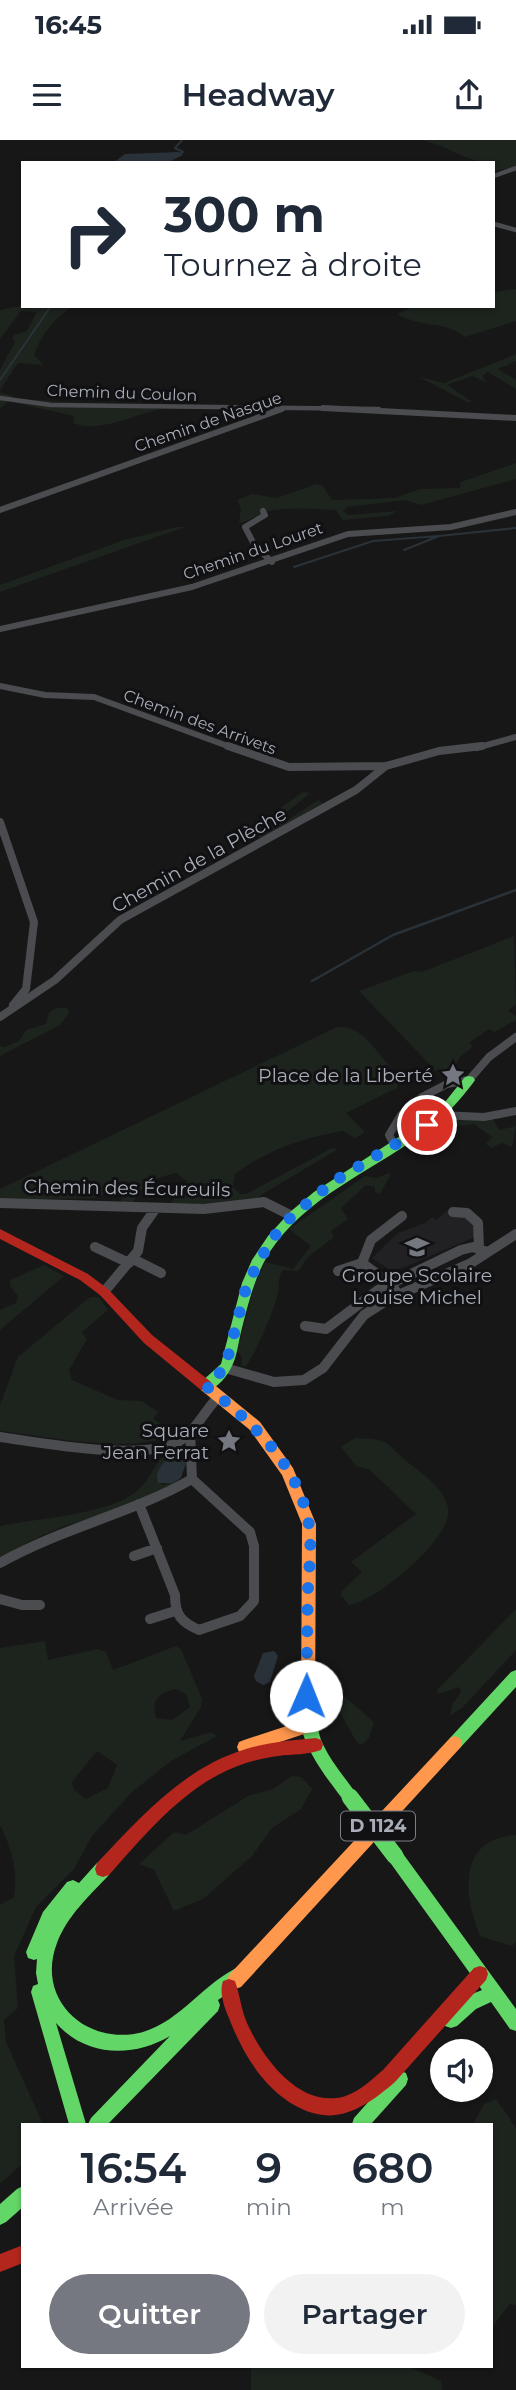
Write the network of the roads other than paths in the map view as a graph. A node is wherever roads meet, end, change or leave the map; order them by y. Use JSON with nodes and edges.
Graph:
{"nodes":[{"id":1,"x":516,"y":169,"type":"edge"},
{"id":2,"x":495,"y":176,"type":"edge"},
{"id":3,"x":495,"y":224,"type":"edge"},
{"id":4,"x":516,"y":230,"type":"edge"},
{"id":5,"x":0,"y":398,"type":"edge"},
{"id":6,"x":286,"y":407,"type":"junction"},
{"id":7,"x":516,"y":418,"type":"edge"},
{"id":8,"x":0,"y":510,"type":"edge"},
{"id":9,"x":263,"y":511,"type":"dead end"},
{"id":10,"x":516,"y":512,"type":"edge"},
{"id":11,"x":272,"y":562,"type":"junction"},
{"id":12,"x":0,"y":629,"type":"edge"},
{"id":13,"x":0,"y":686,"type":"edge"},
{"id":14,"x":516,"y":737,"type":"edge"},
{"id":15,"x":386,"y":766,"type":"junction"},
{"id":16,"x":0,"y":822,"type":"edge"},
{"id":17,"x":1,"y":1016,"type":"edge"},
{"id":18,"x":516,"y":1037,"type":"edge"},
{"id":19,"x":469,"y":1080,"type":"junction"},
{"id":20,"x":438,"y":1088,"type":"joint"},
{"id":21,"x":418,"y":1100,"type":"junction"},
{"id":22,"x":428,"y":1107,"type":"dead end"},
{"id":23,"x":516,"y":1111,"type":"edge"},
{"id":24,"x":440,"y":1115,"type":"junction"},
{"id":25,"x":394,"y":1144,"type":"junction"},
{"id":26,"x":0,"y":1203,"type":"edge"},
{"id":27,"x":156,"y":1208,"type":"junction"},
{"id":28,"x":453,"y":1212,"type":"dead end"},
{"id":29,"x":292,"y":1216,"type":"junction"},
{"id":30,"x":402,"y":1216,"type":"dead end"},
{"id":31,"x":0,"y":1234,"type":"edge"},
{"id":32,"x":516,"y":1234,"type":"edge"},
{"id":33,"x":95,"y":1247,"type":"dead end"},
{"id":34,"x":483,"y":1250,"type":"junction"},
{"id":35,"x":131,"y":1261,"type":"junction"},
{"id":36,"x":362,"y":1263,"type":"junction"},
{"id":37,"x":338,"y":1271,"type":"dead end"},
{"id":38,"x":161,"y":1273,"type":"dead end"},
{"id":39,"x":391,"y":1284,"type":"junction"},
{"id":40,"x":104,"y":1292,"type":"junction"},
{"id":41,"x":399,"y":1296,"type":"junction"},
{"id":42,"x":305,"y":1326,"type":"dead end"},
{"id":43,"x":225,"y":1368,"type":"junction"},
{"id":44,"x":206,"y":1386,"type":"junction"},
{"id":45,"x":219,"y":1396,"type":"junction"},
{"id":46,"x":190,"y":1430,"type":"junction"},
{"id":47,"x":0,"y":1437,"type":"edge"},
{"id":48,"x":192,"y":1479,"type":"junction"},
{"id":49,"x":139,"y":1504,"type":"junction"},
{"id":50,"x":157,"y":1548,"type":"junction"},
{"id":51,"x":134,"y":1556,"type":"dead end"},
{"id":52,"x":0,"y":1563,"type":"edge"},
{"id":53,"x":0,"y":1599,"type":"edge"},
{"id":54,"x":40,"y":1605,"type":"dead end"},
{"id":55,"x":175,"y":1611,"type":"junction"},
{"id":56,"x":150,"y":1619,"type":"dead end"},
{"id":57,"x":516,"y":1677,"type":"edge"},
{"id":58,"x":308,"y":1726,"type":"junction"},
{"id":59,"x":316,"y":1745,"type":"junction"},
{"id":60,"x":480,"y":1974,"type":"junction"},
{"id":61,"x":241,"y":1975,"type":"junction"},
{"id":62,"x":229,"y":1987,"type":"junction"},
{"id":63,"x":494,"y":1993,"type":"junction"},
{"id":64,"x":516,"y":2022,"type":"edge"},
{"id":65,"x":77,"y":2123,"type":"edge"},
{"id":66,"x":98,"y":2123,"type":"edge"},
{"id":67,"x":361,"y":2123,"type":"edge"},
{"id":68,"x":21,"y":2197,"type":"edge"},
{"id":69,"x":0,"y":2216,"type":"edge"},
{"id":70,"x":21,"y":2255,"type":"edge"},
{"id":71,"x":0,"y":2263,"type":"edge"}],
"edges":[{"from":1,"to":2,"type":"street"},
{"from":3,"to":4,"type":"street"},
{"from":5,"to":6,"type":"street","name":"Chemin du Coulon"},
{"from":6,"to":7,"type":"street","name":"Chemin de Nasque"},
{"from":6,"to":8,"type":"street","name":"Chemin de Nasque"},
{"from":9,"to":11,"type":"street"},
{"from":10,"to":11,"type":"street","name":"Chemin du Louret"},
{"from":11,"to":12,"type":"street","name":"Chemin du Louret"},
{"from":13,"to":15,"type":"street","name":"Chemin des Arrivets"},
{"from":14,"to":15,"type":"street","name":"Chemin des Arrivets"},
{"from":15,"to":17,"type":"street","name":"Chemin de la Plèche"},
{"from":16,"to":17,"type":"street"},
{"from":18,"to":19,"type":"street"},
{"from":19,"to":20,"type":"street"},
{"from":19,"to":24,"type":"main road"},
{"from":20,"to":21,"type":"street"},
{"from":21,"to":22,"type":"street"},
{"from":21,"to":25,"type":"street"},
{"from":23,"to":24,"type":"street"},
{"from":24,"to":25,"type":"main road"},
{"from":25,"to":29,"type":"main road"},
{"from":26,"to":27,"type":"street","name":"Chemin des Écureuils"},
{"from":27,"to":29,"type":"street","name":"Chemin des Écureuils"},
{"from":27,"to":35,"type":"street"},
{"from":28,"to":34,"type":"street"},
{"from":29,"to":43,"type":"main road"},
{"from":30,"to":36,"type":"street"},
{"from":31,"to":40,"type":"main road"},
{"from":32,"to":34,"type":"street"},
{"from":33,"to":35,"type":"street"},
{"from":34,"to":39,"type":"street"},
{"from":34,"to":41,"type":"street"},
{"from":35,"to":38,"type":"street"},
{"from":35,"to":40,"type":"street"},
{"from":36,"to":37,"type":"street"},
{"from":36,"to":39,"type":"street"},
{"from":39,"to":41,"type":"street"},
{"from":39,"to":42,"type":"street"},
{"from":40,"to":44,"type":"main road"},
{"from":41,"to":43,"type":"street"},
{"from":43,"to":44,"type":"main road"},
{"from":44,"to":45,"type":"main road"},
{"from":45,"to":46,"type":"street"},
{"from":45,"to":58,"type":"main road"},
{"from":46,"to":47,"type":"street"},
{"from":46,"to":48,"type":"street"},
{"from":48,"to":49,"type":"street"},
{"from":48,"to":55,"type":"street"},
{"from":49,"to":50,"type":"street"},
{"from":49,"to":52,"type":"street"},
{"from":50,"to":51,"type":"street"},
{"from":50,"to":55,"type":"street"},
{"from":53,"to":54,"type":"street"},
{"from":55,"to":56,"type":"street"},
{"from":57,"to":61,"type":"main road","number":"D 1124"},
{"from":58,"to":59,"type":"main road"},
{"from":58,"to":65,"type":"main road"},
{"from":59,"to":60,"type":"main road","bridge":true},
{"from":59,"to":61,"type":"main road"},
{"from":60,"to":62,"type":"main road"},
{"from":60,"to":63,"type":"main road"},
{"from":61,"to":62,"type":"main road"},
{"from":62,"to":66,"type":"main road"},
{"from":63,"to":64,"type":"main road"},
{"from":63,"to":67,"type":"main road"},
{"from":68,"to":69,"type":"main road"},
{"from":70,"to":71,"type":"main road"}]}
